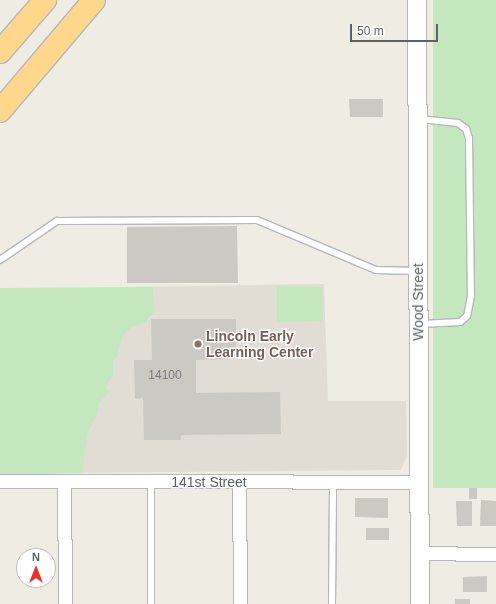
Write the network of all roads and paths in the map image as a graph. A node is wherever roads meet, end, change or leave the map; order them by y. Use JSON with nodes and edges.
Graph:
{"nodes":[{"id":1,"x":45,"y":0,"type":"edge"},
{"id":2,"x":94,"y":0,"type":"edge"},
{"id":3,"x":417,"y":0,"type":"edge"},
{"id":4,"x":0,"y":52,"type":"edge"},
{"id":5,"x":0,"y":111,"type":"edge"},
{"id":6,"x":416,"y":119,"type":"junction"},
{"id":7,"x":0,"y":260,"type":"edge"},
{"id":8,"x":417,"y":272,"type":"junction"},
{"id":9,"x":418,"y":324,"type":"junction"},
{"id":10,"x":0,"y":481,"type":"edge"},
{"id":11,"x":64,"y":481,"type":"junction"},
{"id":12,"x":151,"y":482,"type":"junction"},
{"id":13,"x":238,"y":482,"type":"junction"},
{"id":14,"x":333,"y":482,"type":"junction"},
{"id":15,"x":418,"y":482,"type":"junction"},
{"id":16,"x":420,"y":553,"type":"junction"},
{"id":17,"x":496,"y":554,"type":"edge"},
{"id":18,"x":65,"y":604,"type":"edge"},
{"id":19,"x":152,"y":604,"type":"edge"},
{"id":20,"x":240,"y":604,"type":"edge"},
{"id":21,"x":332,"y":604,"type":"edge"},
{"id":22,"x":420,"y":604,"type":"edge"}],
"edges":[{"from":1,"to":4,"type":"highway"},
{"from":2,"to":5,"type":"highway"},
{"from":3,"to":6,"type":"main road","name":"Wood Street"},
{"from":6,"to":8,"type":"main road","name":"Wood Street"},
{"from":6,"to":9,"type":"lane"},
{"from":7,"to":8,"type":"lane"},
{"from":8,"to":9,"type":"main road","name":"Wood Street"},
{"from":9,"to":15,"type":"main road","name":"Wood Street"},
{"from":10,"to":11,"type":"street","name":"141st Street"},
{"from":11,"to":12,"type":"street","name":"141st Street"},
{"from":11,"to":18,"type":"street"},
{"from":12,"to":13,"type":"street","name":"141st Street"},
{"from":12,"to":19,"type":"lane"},
{"from":13,"to":14,"type":"street","name":"141st Street"},
{"from":13,"to":20,"type":"street"},
{"from":14,"to":15,"type":"street","name":"141st Street"},
{"from":14,"to":21,"type":"lane"},
{"from":15,"to":16,"type":"main road","name":"Wood Street"},
{"from":16,"to":17,"type":"street"},
{"from":16,"to":22,"type":"main road","name":"Wood Street"}]}
